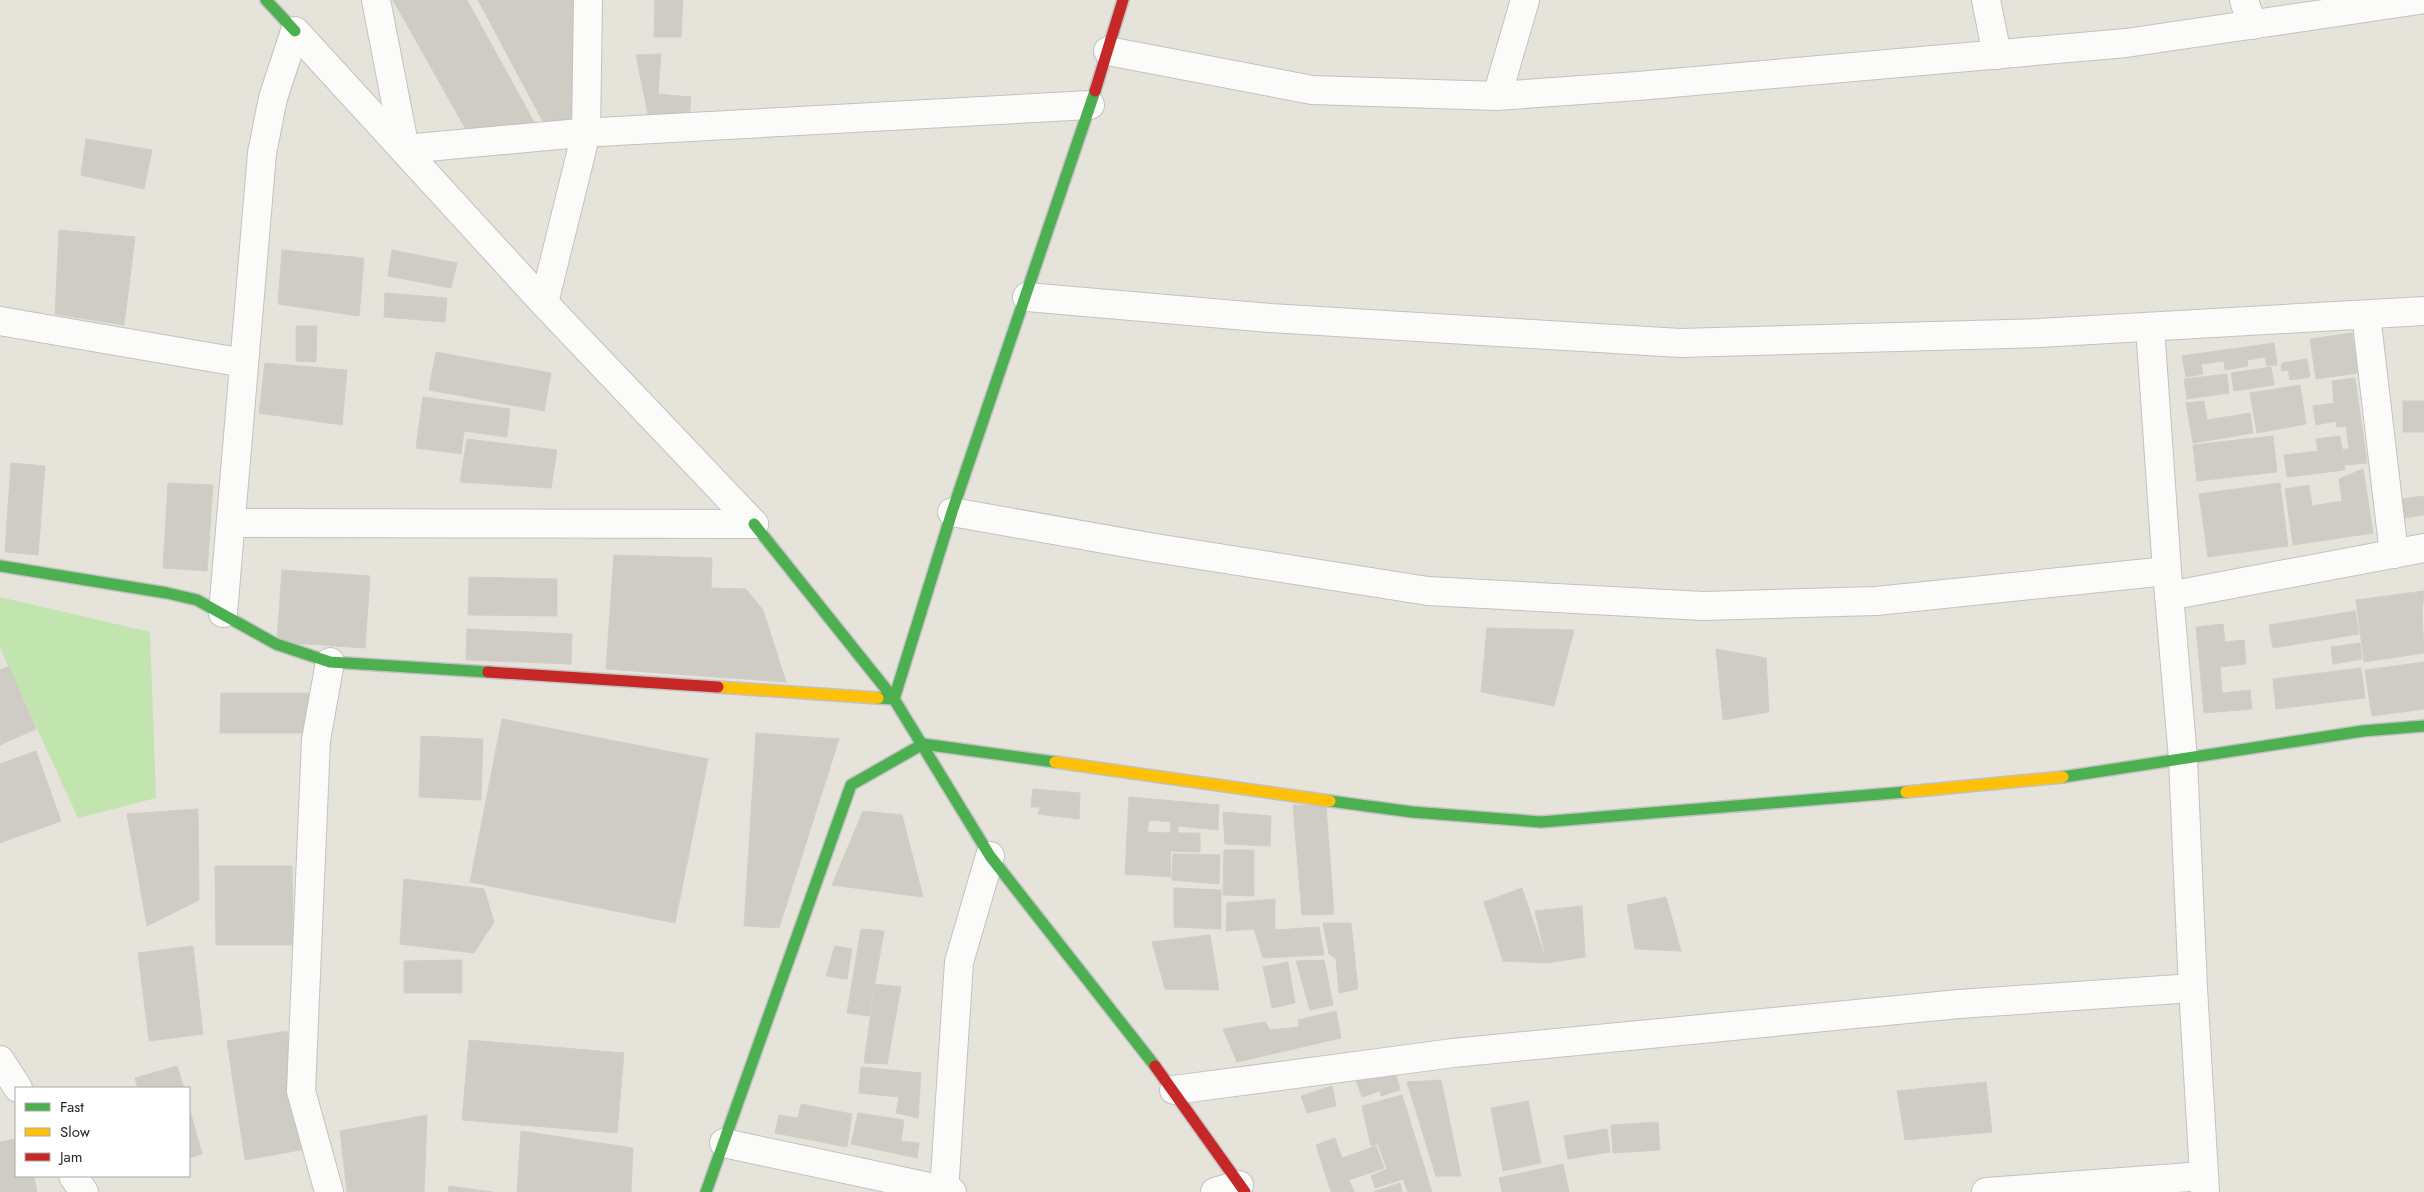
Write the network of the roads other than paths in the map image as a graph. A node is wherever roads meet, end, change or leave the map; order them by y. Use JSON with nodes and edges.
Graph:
{"nodes":[{"id":1,"x":266,"y":0,"type":"edge"},
{"id":2,"x":376,"y":0,"type":"edge"},
{"id":3,"x":588,"y":0,"type":"edge"},
{"id":4,"x":1123,"y":0,"type":"edge"},
{"id":5,"x":1525,"y":0,"type":"edge"},
{"id":6,"x":1986,"y":0,"type":"edge"},
{"id":7,"x":2419,"y":0,"type":"edge"},
{"id":8,"x":2248,"y":12,"type":"edge"},
{"id":9,"x":295,"y":31,"type":"junction"},
{"id":10,"x":1108,"y":51,"type":"junction"},
{"id":11,"x":1997,"y":55,"type":"junction"},
{"id":12,"x":1496,"y":96,"type":"junction"},
{"id":13,"x":1090,"y":104,"type":"junction"},
{"id":14,"x":586,"y":133,"type":"junction"},
{"id":15,"x":405,"y":150,"type":"junction"},
{"id":16,"x":1027,"y":297,"type":"junction"},
{"id":17,"x":544,"y":303,"type":"junction"},
{"id":18,"x":2424,"y":311,"type":"edge"},
{"id":19,"x":2366,"y":315,"type":"junction"},
{"id":20,"x":0,"y":321,"type":"edge"},
{"id":21,"x":2150,"y":327,"type":"junction"},
{"id":22,"x":244,"y":363,"type":"junction"},
{"id":23,"x":952,"y":512,"type":"junction"},
{"id":24,"x":231,"y":523,"type":"junction"},
{"id":25,"x":754,"y":524,"type":"junction"},
{"id":26,"x":2424,"y":548,"type":"edge"},
{"id":27,"x":2394,"y":554,"type":"junction"},
{"id":28,"x":0,"y":566,"type":"edge"},
{"id":29,"x":2168,"y":584,"type":"junction"},
{"id":30,"x":223,"y":613,"type":"junction"},
{"id":31,"x":330,"y":662,"type":"junction"},
{"id":32,"x":894,"y":699,"type":"junction"},
{"id":33,"x":2424,"y":726,"type":"edge"},
{"id":34,"x":923,"y":744,"type":"junction"},
{"id":35,"x":2183,"y":759,"type":"junction"},
{"id":36,"x":990,"y":856,"type":"junction"},
{"id":37,"x":2193,"y":988,"type":"junction"},
{"id":38,"x":0,"y":1060,"type":"edge"},
{"id":39,"x":17,"y":1087,"type":"edge"},
{"id":40,"x":1174,"y":1090,"type":"junction"},
{"id":41,"x":724,"y":1143,"type":"junction"},
{"id":42,"x":74,"y":1177,"type":"edge"},
{"id":43,"x":2204,"y":1184,"type":"edge"},
{"id":44,"x":1233,"y":1190,"type":"edge"},
{"id":45,"x":84,"y":1192,"type":"edge"},
{"id":46,"x":329,"y":1192,"type":"edge"},
{"id":47,"x":706,"y":1192,"type":"edge"},
{"id":48,"x":947,"y":1192,"type":"edge"},
{"id":49,"x":1986,"y":1192,"type":"edge"}],
"edges":[{"from":1,"to":9,"type":"street"},
{"from":2,"to":15,"type":"street"},
{"from":3,"to":14,"type":"street"},
{"from":4,"to":10,"type":"street"},
{"from":5,"to":12,"type":"street"},
{"from":6,"to":11,"type":"street"},
{"from":7,"to":8,"type":"street"},
{"from":8,"to":11,"type":"street"},
{"from":9,"to":15,"type":"street"},
{"from":9,"to":22,"type":"street"},
{"from":10,"to":12,"type":"street"},
{"from":10,"to":13,"type":"street"},
{"from":11,"to":12,"type":"street"},
{"from":13,"to":14,"type":"street"},
{"from":13,"to":16,"type":"street"},
{"from":14,"to":15,"type":"street"},
{"from":14,"to":17,"type":"street"},
{"from":15,"to":17,"type":"street"},
{"from":16,"to":21,"type":"street"},
{"from":16,"to":23,"type":"street"},
{"from":17,"to":25,"type":"street"},
{"from":18,"to":19,"type":"street"},
{"from":19,"to":21,"type":"street"},
{"from":19,"to":27,"type":"street"},
{"from":20,"to":22,"type":"street"},
{"from":21,"to":29,"type":"street"},
{"from":22,"to":24,"type":"street"},
{"from":23,"to":29,"type":"street"},
{"from":23,"to":32,"type":"street"},
{"from":24,"to":25,"type":"street"},
{"from":24,"to":30,"type":"street"},
{"from":25,"to":32,"type":"street"},
{"from":26,"to":27,"type":"street"},
{"from":27,"to":29,"type":"street"},
{"from":28,"to":30,"type":"street"},
{"from":29,"to":35,"type":"street"},
{"from":30,"to":31,"type":"street"},
{"from":31,"to":32,"type":"street"},
{"from":31,"to":46,"type":"street"},
{"from":32,"to":34,"type":"street"},
{"from":33,"to":35,"type":"street"},
{"from":34,"to":35,"type":"street"},
{"from":34,"to":36,"type":"street"},
{"from":34,"to":41,"type":"street"},
{"from":35,"to":37,"type":"street"},
{"from":36,"to":40,"type":"street"},
{"from":36,"to":48,"type":"street"},
{"from":37,"to":40,"type":"street"},
{"from":37,"to":43,"type":"street"},
{"from":38,"to":39,"type":"street"},
{"from":40,"to":44,"type":"street"},
{"from":41,"to":47,"type":"street"},
{"from":41,"to":48,"type":"street"},
{"from":42,"to":45,"type":"street"},
{"from":43,"to":49,"type":"street"}]}
